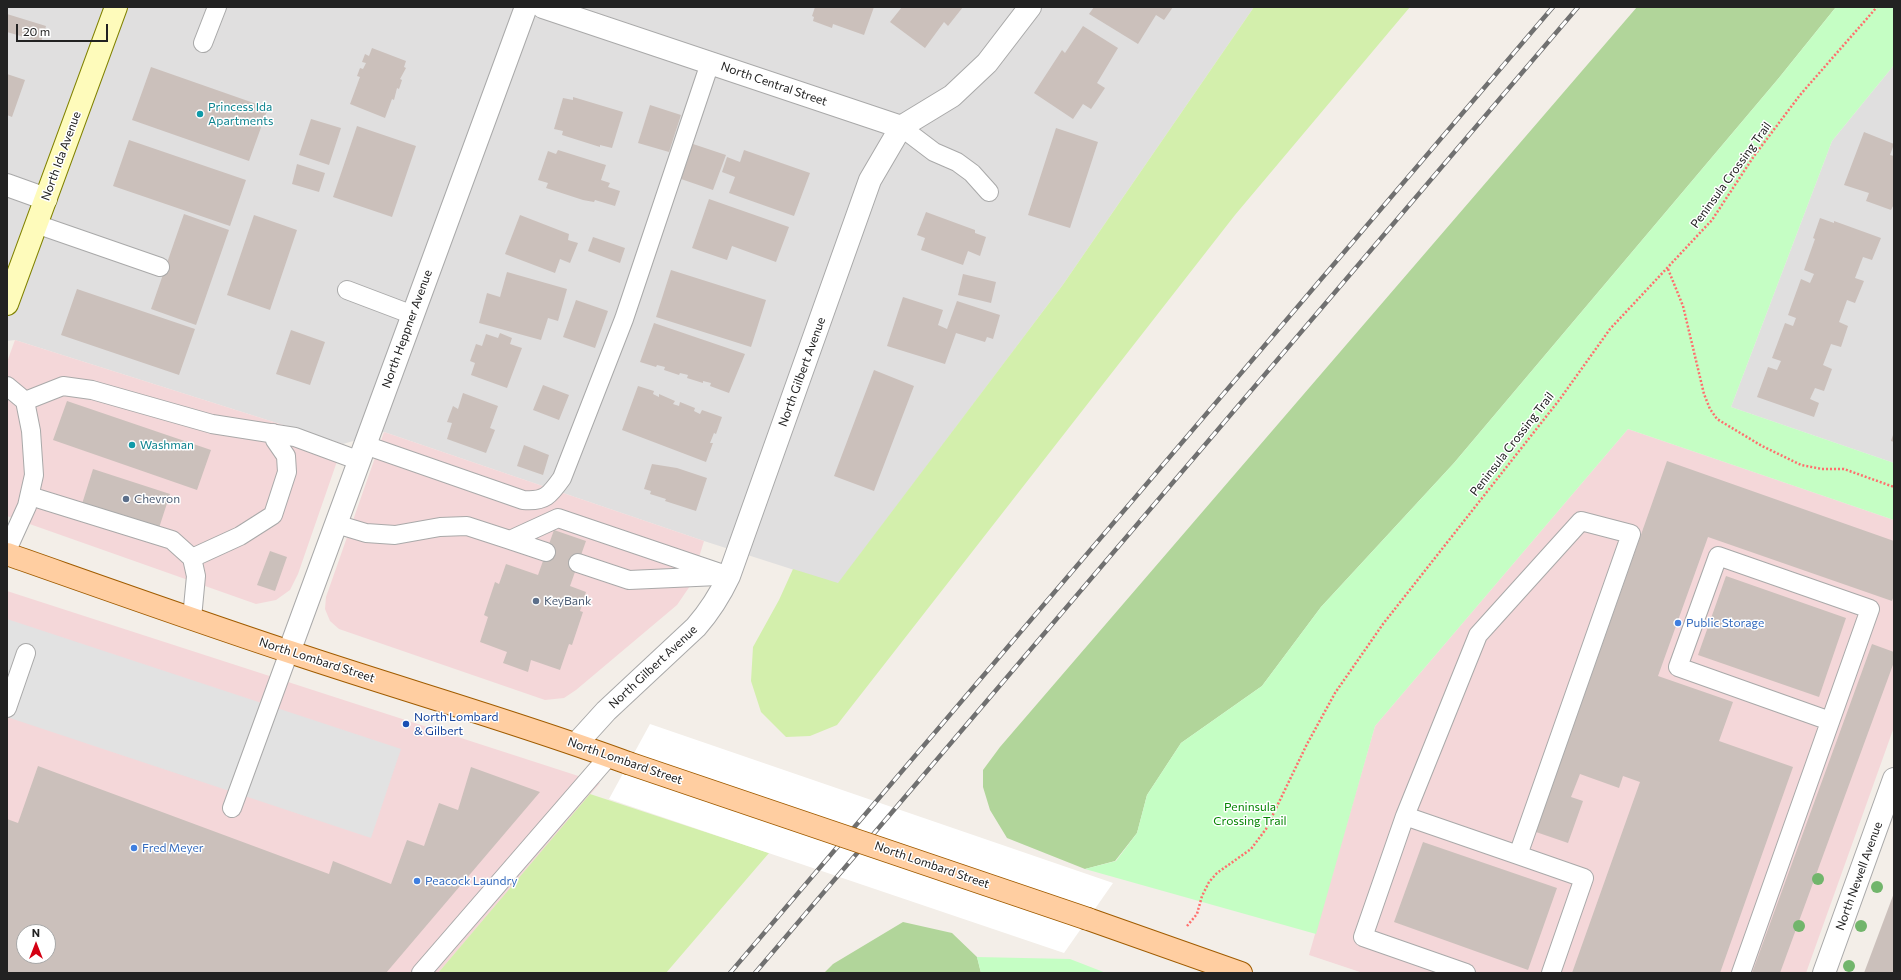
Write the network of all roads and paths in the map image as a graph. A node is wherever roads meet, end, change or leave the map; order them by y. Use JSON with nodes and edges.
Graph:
{"nodes":[{"id":1,"x":116,"y":7,"type":"edge"},
{"id":2,"x":217,"y":7,"type":"edge"},
{"id":3,"x":526,"y":7,"type":"edge"},
{"id":4,"x":543,"y":7,"type":"edge"},
{"id":5,"x":1030,"y":7,"type":"edge"},
{"id":6,"x":1877,"y":7,"type":"edge"},
{"id":7,"x":203,"y":43,"type":"dead end"},
{"id":8,"x":710,"y":63,"type":"junction"},
{"id":9,"x":901,"y":127,"type":"junction"},
{"id":10,"x":7,"y":185,"type":"edge"},
{"id":11,"x":989,"y":192,"type":"dead end"},
{"id":12,"x":46,"y":198,"type":"junction"},
{"id":13,"x":36,"y":224,"type":"junction"},
{"id":14,"x":160,"y":267,"type":"dead end"},
{"id":15,"x":1668,"y":269,"type":"junction"},
{"id":16,"x":348,"y":290,"type":"dead end"},
{"id":17,"x":7,"y":304,"type":"edge"},
{"id":18,"x":413,"y":314,"type":"junction"},
{"id":19,"x":7,"y":386,"type":"edge"},
{"id":20,"x":25,"y":400,"type":"junction"},
{"id":21,"x":273,"y":433,"type":"junction"},
{"id":22,"x":362,"y":453,"type":"junction"},
{"id":23,"x":1894,"y":487,"type":"edge"},
{"id":24,"x":30,"y":496,"type":"junction"},
{"id":25,"x":336,"y":524,"type":"junction"},
{"id":26,"x":510,"y":540,"type":"junction"},
{"id":27,"x":7,"y":550,"type":"edge"},
{"id":28,"x":546,"y":552,"type":"dead end"},
{"id":29,"x":7,"y":554,"type":"edge"},
{"id":30,"x":192,"y":558,"type":"junction"},
{"id":31,"x":578,"y":563,"type":"dead end"},
{"id":32,"x":729,"y":576,"type":"junction"},
{"id":33,"x":192,"y":618,"type":"junction"},
{"id":34,"x":289,"y":652,"type":"junction"},
{"id":35,"x":26,"y":653,"type":"dead end"},
{"id":36,"x":7,"y":708,"type":"edge"},
{"id":37,"x":1830,"y":720,"type":"junction"},
{"id":38,"x":577,"y":743,"type":"junction"},
{"id":39,"x":618,"y":759,"type":"junction"},
{"id":40,"x":1894,"y":779,"type":"edge"},
{"id":41,"x":232,"y":808,"type":"dead end"},
{"id":42,"x":1405,"y":816,"type":"junction"},
{"id":43,"x":1518,"y":855,"type":"junction"},
{"id":44,"x":1197,"y":914,"type":"dead end"},
{"id":45,"x":1201,"y":967,"type":"edge"},
{"id":46,"x":421,"y":973,"type":"edge"},
{"id":47,"x":1241,"y":973,"type":"edge"},
{"id":48,"x":1466,"y":973,"type":"edge"},
{"id":49,"x":1551,"y":973,"type":"edge"},
{"id":50,"x":1741,"y":973,"type":"edge"},
{"id":51,"x":1824,"y":973,"type":"edge"}],
"edges":[{"from":1,"to":12,"type":"street","name":"North Ida Avenue"},
{"from":2,"to":7,"type":"lane"},
{"from":3,"to":18,"type":"street","name":"North Heppner Avenue"},
{"from":4,"to":8,"type":"street","name":"North Central Street"},
{"from":5,"to":9,"type":"street","name":"North Gilbert Avenue"},
{"from":6,"to":15,"type":"path","name":"Peninsula Crossing Trail"},
{"from":8,"to":9,"type":"street","name":"North Central Street"},
{"from":8,"to":22,"type":"lane"},
{"from":9,"to":11,"type":"lane","name":"North Central Street"},
{"from":9,"to":32,"type":"street","name":"North Gilbert Avenue"},
{"from":10,"to":12,"type":"street"},
{"from":12,"to":13,"type":"street","name":"North Ida Avenue"},
{"from":13,"to":14,"type":"lane"},
{"from":13,"to":17,"type":"street","name":"North Ida Avenue"},
{"from":15,"to":23,"type":"path"},
{"from":15,"to":44,"type":"path","name":"Peninsula Crossing Trail"},
{"from":16,"to":18,"type":"lane"},
{"from":18,"to":22,"type":"street","name":"North Heppner Avenue"},
{"from":19,"to":20,"type":"lane"},
{"from":20,"to":21,"type":"lane"},
{"from":20,"to":24,"type":"lane"},
{"from":21,"to":22,"type":"lane"},
{"from":21,"to":30,"type":"lane"},
{"from":22,"to":25,"type":"street","name":"North Heppner Avenue"},
{"from":24,"to":27,"type":"lane"},
{"from":24,"to":30,"type":"lane"},
{"from":25,"to":26,"type":"lane"},
{"from":25,"to":34,"type":"street","name":"North Heppner Avenue"},
{"from":26,"to":28,"type":"lane"},
{"from":26,"to":32,"type":"lane"},
{"from":29,"to":33,"type":"main road","name":"North Lombard Street"},
{"from":30,"to":33,"type":"lane"},
{"from":31,"to":32,"type":"lane"},
{"from":32,"to":38,"type":"street","name":"North Gilbert Avenue"},
{"from":33,"to":34,"type":"main road","name":"North Lombard Street"},
{"from":34,"to":38,"type":"main road","name":"North Lombard Street"},
{"from":34,"to":41,"type":"lane"},
{"from":35,"to":36,"type":"lane"},
{"from":37,"to":37,"type":"lane"},
{"from":37,"to":50,"type":"lane"},
{"from":38,"to":39,"type":"main road","name":"North Lombard Street"},
{"from":39,"to":45,"type":"main road","name":"North Lombard Street","bridge":true},
{"from":39,"to":46,"type":"lane"},
{"from":40,"to":51,"type":"street","name":"North Newell Avenue"},
{"from":42,"to":43,"type":"lane"},
{"from":42,"to":43,"type":"lane"},
{"from":42,"to":48,"type":"lane"},
{"from":43,"to":49,"type":"lane"},
{"from":45,"to":47,"type":"main road","name":"North Lombard Street"}]}
